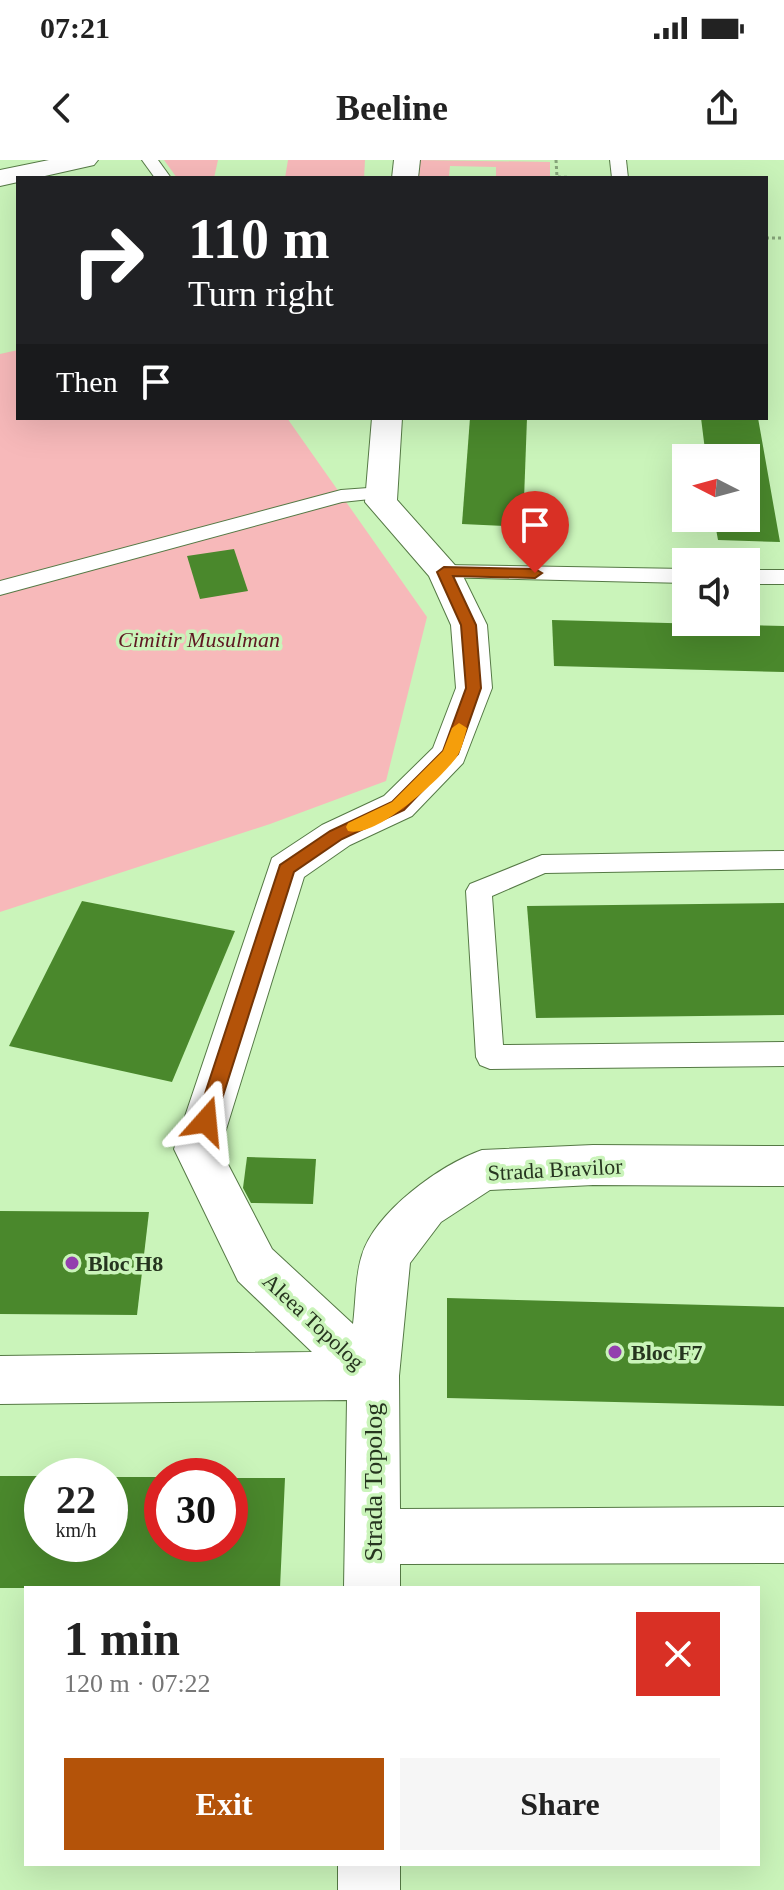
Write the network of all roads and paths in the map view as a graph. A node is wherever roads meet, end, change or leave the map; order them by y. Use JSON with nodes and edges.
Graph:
{"nodes":[{"id":1,"x":85,"y":160,"type":"edge"},
{"id":2,"x":0,"y":178,"type":"edge"},
{"id":3,"x":387,"y":420,"type":"edge"},
{"id":4,"x":382,"y":493,"type":"junction"},
{"id":5,"x":444,"y":572,"type":"junction"},
{"id":6,"x":672,"y":576,"type":"edge"},
{"id":7,"x":760,"y":577,"type":"edge"},
{"id":8,"x":784,"y":577,"type":"edge"},
{"id":9,"x":0,"y":588,"type":"edge"},
{"id":10,"x":784,"y":860,"type":"edge"},
{"id":11,"x":784,"y":1054,"type":"edge"},
{"id":12,"x":784,"y":1166,"type":"edge"},
{"id":13,"x":373,"y":1376,"type":"junction"},
{"id":14,"x":0,"y":1380,"type":"edge"},
{"id":15,"x":784,"y":1535,"type":"edge"},
{"id":16,"x":372,"y":1563,"type":"edge"},
{"id":17,"x":369,"y":1866,"type":"edge"},
{"id":18,"x":369,"y":1890,"type":"edge"}],
"edges":[{"from":1,"to":2,"type":"street"},
{"from":3,"to":4,"type":"street"},
{"from":4,"to":5,"type":"street","name":"Aleea Topolog"},
{"from":4,"to":9,"type":"lane"},
{"from":5,"to":6,"type":"lane"},
{"from":5,"to":13,"type":"street","name":"Aleea Topolog"},
{"from":7,"to":8,"type":"lane"},
{"from":10,"to":11,"type":"lane"},
{"from":12,"to":13,"type":"street","name":"Strada Bravilor"},
{"from":13,"to":14,"type":"street","name":"Aleea Topolog"},
{"from":13,"to":16,"type":"street","name":"Strada Topolog"},
{"from":15,"to":16,"type":"street"},
{"from":17,"to":18,"type":"street"}]}
